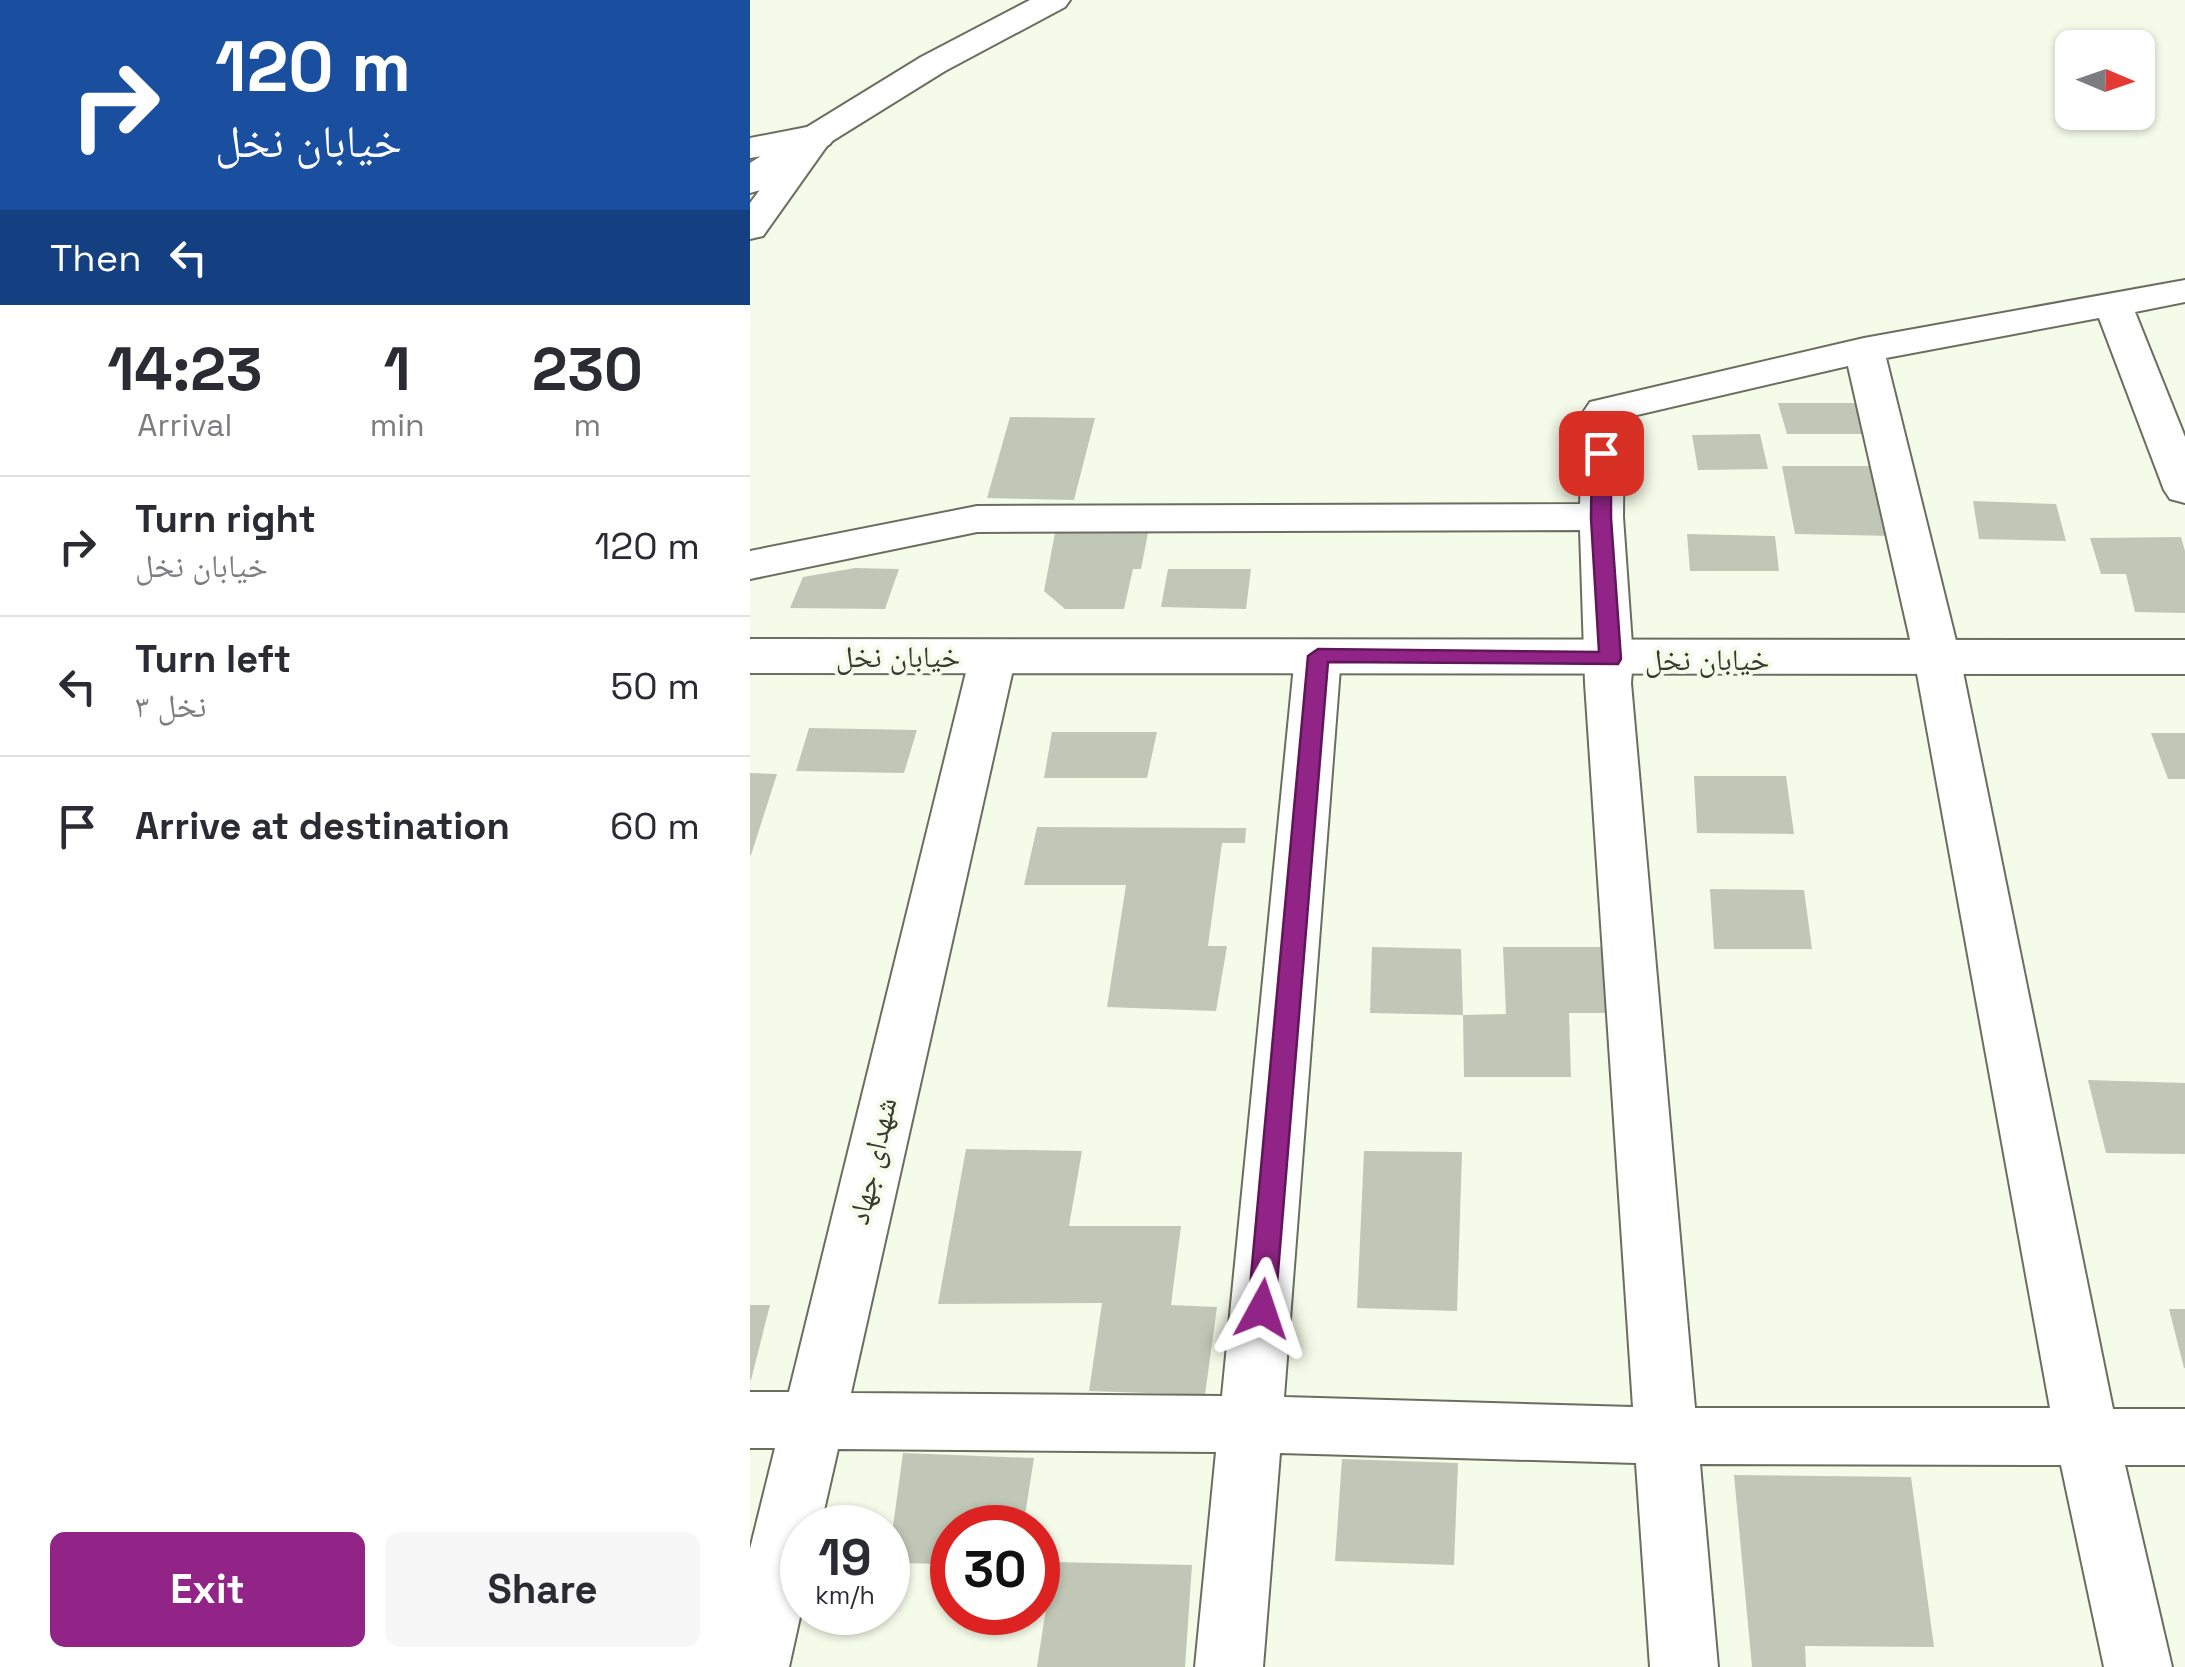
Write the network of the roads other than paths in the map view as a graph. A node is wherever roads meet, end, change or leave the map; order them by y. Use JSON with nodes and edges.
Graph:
{"nodes":[{"id":1,"x":1054,"y":0,"type":"edge"},
{"id":2,"x":817,"y":136,"type":"junction"},
{"id":3,"x":750,"y":148,"type":"edge"},
{"id":4,"x":750,"y":157,"type":"edge"},
{"id":5,"x":750,"y":181,"type":"edge"},
{"id":6,"x":750,"y":228,"type":"edge"},
{"id":7,"x":2185,"y":290,"type":"edge"},
{"id":8,"x":2113,"y":304,"type":"junction"},
{"id":9,"x":1864,"y":350,"type":"junction"},
{"id":10,"x":2185,"y":490,"type":"edge"},
{"id":11,"x":1601,"y":518,"type":"junction"},
{"id":12,"x":750,"y":565,"type":"edge"},
{"id":13,"x":750,"y":656,"type":"edge"},
{"id":14,"x":992,"y":656,"type":"junction"},
{"id":15,"x":1318,"y":656,"type":"junction"},
{"id":16,"x":1937,"y":657,"type":"junction"},
{"id":17,"x":2185,"y":657,"type":"edge"},
{"id":18,"x":1610,"y":659,"type":"junction"},
{"id":19,"x":780,"y":1420,"type":"edge"},
{"id":20,"x":1252,"y":1424,"type":"junction"},
{"id":21,"x":1667,"y":1436,"type":"junction"},
{"id":22,"x":2087,"y":1436,"type":"junction"},
{"id":23,"x":2185,"y":1437,"type":"edge"},
{"id":24,"x":755,"y":1667,"type":"edge"},
{"id":25,"x":1229,"y":1667,"type":"edge"},
{"id":26,"x":1684,"y":1667,"type":"edge"},
{"id":27,"x":2138,"y":1667,"type":"edge"}],
"edges":[{"from":1,"to":2,"type":"street"},
{"from":2,"to":3,"type":"street"},
{"from":2,"to":4,"type":"street"},
{"from":2,"to":5,"type":"street"},
{"from":2,"to":6,"type":"street"},
{"from":7,"to":8,"type":"street"},
{"from":8,"to":9,"type":"street"},
{"from":8,"to":10,"type":"street"},
{"from":9,"to":11,"type":"street"},
{"from":9,"to":16,"type":"street"},
{"from":11,"to":12,"type":"street"},
{"from":11,"to":18,"type":"street"},
{"from":13,"to":14,"type":"street","name":"خیابان نخل"},
{"from":14,"to":15,"type":"street","name":"خیابان نخل"},
{"from":14,"to":19,"type":"street","name":"شهدای جهاد"},
{"from":15,"to":18,"type":"street","name":"خیابان نخل"},
{"from":15,"to":20,"type":"street"},
{"from":16,"to":17,"type":"street","name":"خیابان نخل"},
{"from":16,"to":18,"type":"street","name":"خیابان نخل"},
{"from":16,"to":22,"type":"street"},
{"from":18,"to":21,"type":"street"},
{"from":19,"to":20,"type":"street"},
{"from":19,"to":24,"type":"street","name":"شهدای جهاد"},
{"from":20,"to":21,"type":"street"},
{"from":20,"to":25,"type":"street"},
{"from":21,"to":22,"type":"street"},
{"from":21,"to":26,"type":"street"},
{"from":22,"to":23,"type":"street"},
{"from":22,"to":27,"type":"street"}]}
